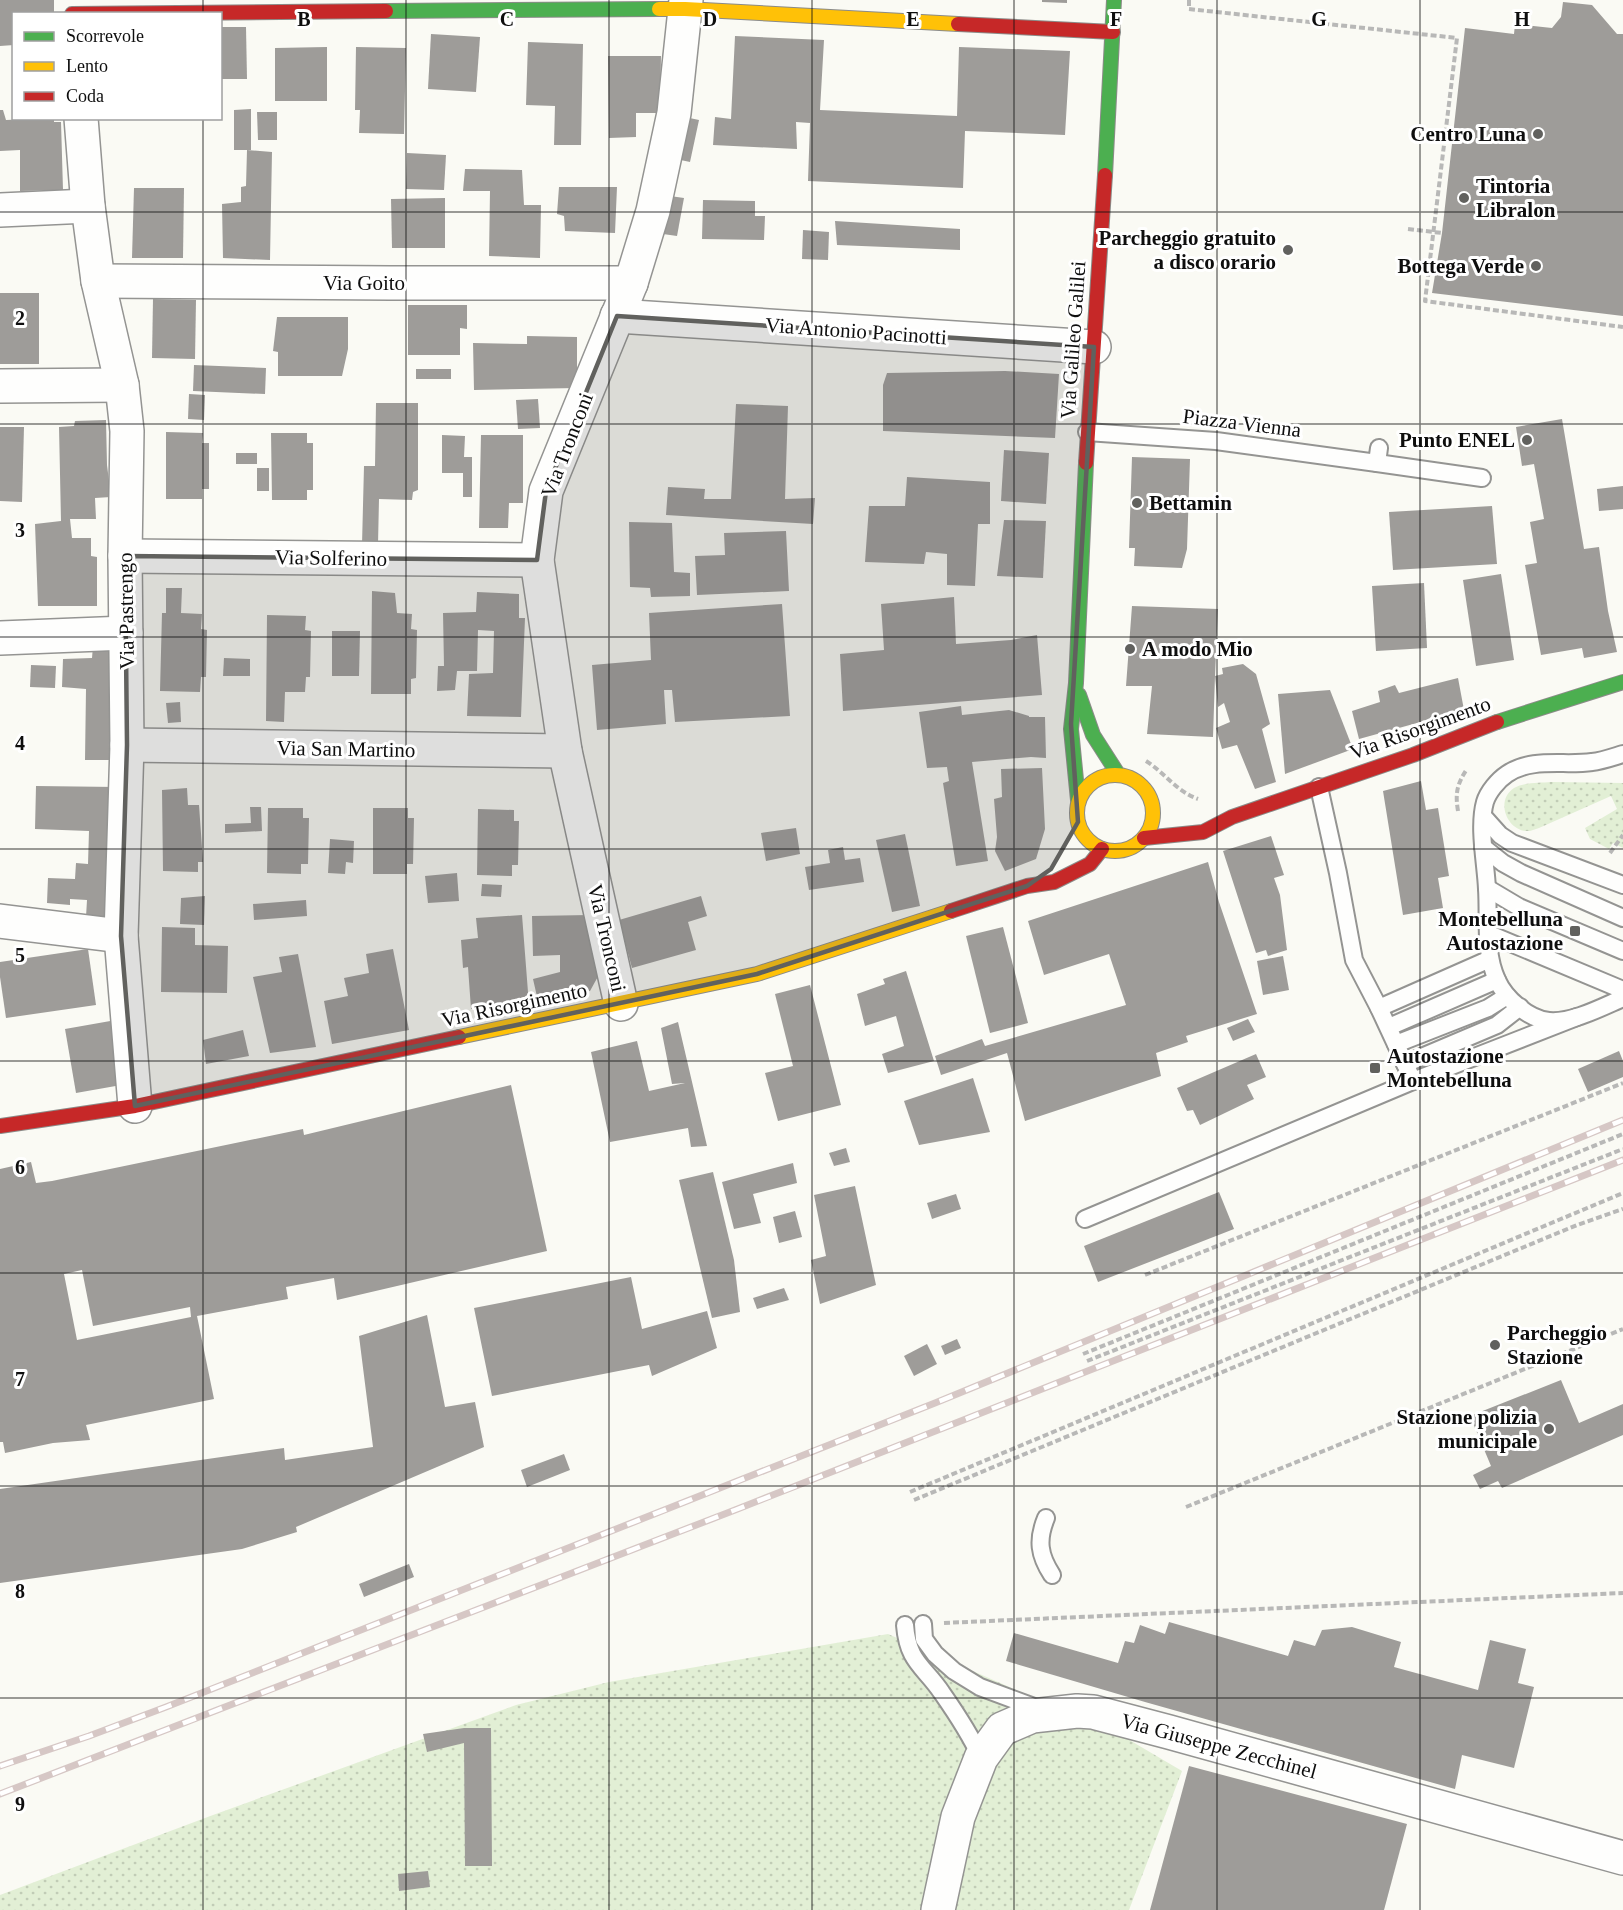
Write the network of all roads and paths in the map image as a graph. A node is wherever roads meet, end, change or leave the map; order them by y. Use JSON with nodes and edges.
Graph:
{"nodes":[{"id":1,"x":1114,"y":0,"type":"edge"},
{"id":2,"x":1189,"y":0,"type":"edge"},
{"id":3,"x":685,"y":4,"type":"edge"},
{"id":4,"x":72,"y":9,"type":"edge"},
{"id":5,"x":1113,"y":32,"type":"junction"},
{"id":6,"x":81,"y":120,"type":"edge"},
{"id":7,"x":88,"y":206,"type":"junction"},
{"id":8,"x":0,"y":210,"type":"edge"},
{"id":9,"x":1408,"y":229,"type":"dead end"},
{"id":10,"x":1433,"y":232,"type":"junction"},
{"id":11,"x":1442,"y":233,"type":"dead end"},
{"id":12,"x":98,"y":280,"type":"junction"},
{"id":13,"x":630,"y":283,"type":"junction"},
{"id":14,"x":618,"y":316,"type":"junction"},
{"id":15,"x":1623,"y":327,"type":"edge"},
{"id":16,"x":1094,"y":347,"type":"junction"},
{"id":17,"x":122,"y":384,"type":"junction"},
{"id":18,"x":0,"y":386,"type":"edge"},
{"id":19,"x":1087,"y":432,"type":"junction"},
{"id":20,"x":1482,"y":478,"type":"dead end"},
{"id":21,"x":125,"y":556,"type":"junction"},
{"id":22,"x":537,"y":560,"type":"junction"},
{"id":23,"x":126,"y":633,"type":"junction"},
{"id":24,"x":0,"y":638,"type":"edge"},
{"id":25,"x":1623,"y":682,"type":"edge"},
{"id":26,"x":1076,"y":683,"type":"junction"},
{"id":27,"x":127,"y":745,"type":"junction"},
{"id":28,"x":565,"y":751,"type":"junction"},
{"id":29,"x":1623,"y":754,"type":"edge"},
{"id":30,"x":1144,"y":760,"type":"dead end"},
{"id":31,"x":1467,"y":768,"type":"dead end"},
{"id":32,"x":1118,"y":774,"type":"junction"},
{"id":33,"x":1319,"y":787,"type":"junction"},
{"id":34,"x":1149,"y":795,"type":"junction"},
{"id":35,"x":1078,"y":800,"type":"junction"},
{"id":36,"x":1205,"y":800,"type":"dead end"},
{"id":37,"x":1163,"y":803,"type":"dead end"},
{"id":38,"x":1458,"y":811,"type":"dead end"},
{"id":39,"x":1203,"y":815,"type":"dead end"},
{"id":40,"x":1483,"y":816,"type":"junction"},
{"id":41,"x":1232,"y":817,"type":"junction"},
{"id":42,"x":1078,"y":822,"type":"junction"},
{"id":43,"x":1623,"y":835,"type":"edge"},
{"id":44,"x":1144,"y":838,"type":"junction"},
{"id":45,"x":1070,"y":842,"type":"dead end"},
{"id":46,"x":1483,"y":846,"type":"junction"},
{"id":47,"x":1102,"y":849,"type":"junction"},
{"id":48,"x":1610,"y":853,"type":"dead end"},
{"id":49,"x":1051,"y":869,"type":"dead end"},
{"id":50,"x":1623,"y":885,"type":"edge"},
{"id":51,"x":1027,"y":886,"type":"junction"},
{"id":52,"x":1487,"y":888,"type":"junction"},
{"id":53,"x":1623,"y":918,"type":"edge"},
{"id":54,"x":0,"y":921,"type":"edge"},
{"id":55,"x":1489,"y":934,"type":"junction"},
{"id":56,"x":121,"y":936,"type":"junction"},
{"id":57,"x":1623,"y":951,"type":"edge"},
{"id":58,"x":1490,"y":959,"type":"junction"},
{"id":59,"x":1497,"y":980,"type":"junction"},
{"id":60,"x":1623,"y":990,"type":"edge"},
{"id":61,"x":1623,"y":998,"type":"edge"},
{"id":62,"x":1513,"y":1001,"type":"junction"},
{"id":63,"x":621,"y":1004,"type":"junction"},
{"id":64,"x":1379,"y":1008,"type":"junction"},
{"id":65,"x":1577,"y":1017,"type":"junction"},
{"id":66,"x":1389,"y":1028,"type":"junction"},
{"id":67,"x":1396,"y":1044,"type":"junction"},
{"id":68,"x":1405,"y":1064,"type":"junction"},
{"id":69,"x":1413,"y":1081,"type":"junction"},
{"id":70,"x":1623,"y":1083,"type":"edge"},
{"id":71,"x":135,"y":1106,"type":"junction"},
{"id":72,"x":0,"y":1126,"type":"edge"},
{"id":73,"x":1623,"y":1134,"type":"edge"},
{"id":74,"x":1623,"y":1149,"type":"edge"},
{"id":75,"x":1623,"y":1193,"type":"edge"},
{"id":76,"x":1623,"y":1209,"type":"edge"},
{"id":77,"x":1085,"y":1219,"type":"dead end"},
{"id":78,"x":1145,"y":1275,"type":"dead end"},
{"id":79,"x":1623,"y":1329,"type":"edge"},
{"id":80,"x":1083,"y":1354,"type":"dead end"},
{"id":81,"x":1087,"y":1361,"type":"dead end"},
{"id":82,"x":910,"y":1492,"type":"dead end"},
{"id":83,"x":914,"y":1500,"type":"dead end"},
{"id":84,"x":1186,"y":1507,"type":"dead end"},
{"id":85,"x":1046,"y":1518,"type":"dead end"},
{"id":86,"x":1052,"y":1575,"type":"dead end"},
{"id":87,"x":1623,"y":1593,"type":"edge"},
{"id":88,"x":923,"y":1624,"type":"joint"},
{"id":89,"x":905,"y":1626,"type":"dead end"},
{"id":90,"x":1052,"y":1713,"type":"junction"},
{"id":91,"x":981,"y":1758,"type":"junction"},
{"id":92,"x":1623,"y":1858,"type":"edge"},
{"id":93,"x":938,"y":1910,"type":"edge"}],
"edges":[{"from":1,"to":5,"type":"street","name":"Via Galileo Galilei"},
{"from":2,"to":10,"type":"path"},
{"from":3,"to":4,"type":"street"},
{"from":3,"to":5,"type":"street"},
{"from":3,"to":13,"type":"street","name":"Via Tronconi"},
{"from":5,"to":16,"type":"street","name":"Via Galileo Galilei"},
{"from":6,"to":7,"type":"street","name":"Via Pastrengo"},
{"from":7,"to":8,"type":"street"},
{"from":7,"to":12,"type":"street","name":"Via Pastrengo"},
{"from":9,"to":10,"type":"path"},
{"from":10,"to":11,"type":"path"},
{"from":10,"to":15,"type":"path"},
{"from":12,"to":13,"type":"street","name":"Via Goito"},
{"from":12,"to":17,"type":"street","name":"Via Pastrengo"},
{"from":13,"to":14,"type":"street","name":"Via Tronconi"},
{"from":14,"to":16,"type":"street","name":"Via Antonio Pacinotti"},
{"from":14,"to":22,"type":"street","name":"Via Tronconi"},
{"from":16,"to":19,"type":"street","name":"Via Galileo Galilei"},
{"from":17,"to":18,"type":"street"},
{"from":17,"to":21,"type":"street","name":"Via Pastrengo"},
{"from":19,"to":20,"type":"lane","name":"Piazza Vienna"},
{"from":19,"to":26,"type":"street","name":"Via Galileo Galilei"},
{"from":21,"to":22,"type":"street","name":"Via Solferino"},
{"from":21,"to":23,"type":"street","name":"Via Pastrengo"},
{"from":22,"to":28,"type":"street","name":"Via Tronconi"},
{"from":23,"to":24,"type":"street"},
{"from":23,"to":27,"type":"street","name":"Via Pastrengo"},
{"from":25,"to":33,"type":"street","name":"Via Risorgimento"},
{"from":26,"to":32,"type":"street","name":"Via Galileo Galilei"},
{"from":26,"to":35,"type":"street","name":"Via Galileo Galilei"},
{"from":27,"to":28,"type":"street","name":"Via San Martino"},
{"from":27,"to":56,"type":"street","name":"Via Pastrengo"},
{"from":28,"to":63,"type":"street","name":"Via Tronconi"},
{"from":29,"to":40,"type":"lane"},
{"from":30,"to":36,"type":"path"},
{"from":31,"to":38,"type":"path"},
{"from":32,"to":34,"type":"street"},
{"from":32,"to":35,"type":"street"},
{"from":33,"to":41,"type":"street","name":"Via Risorgimento"},
{"from":33,"to":64,"type":"lane"},
{"from":34,"to":37,"type":"street"},
{"from":34,"to":44,"type":"street"},
{"from":35,"to":42,"type":"street"},
{"from":39,"to":41,"type":"street","name":"Via Risorgimento"},
{"from":40,"to":46,"type":"lane"},
{"from":40,"to":50,"type":"lane"},
{"from":41,"to":44,"type":"street","name":"Via Risorgimento"},
{"from":42,"to":45,"type":"street"},
{"from":42,"to":47,"type":"street"},
{"from":43,"to":48,"type":"path"},
{"from":44,"to":47,"type":"street","name":"Via Risorgimento"},
{"from":46,"to":52,"type":"lane"},
{"from":46,"to":53,"type":"lane"},
{"from":47,"to":51,"type":"street","name":"Via Risorgimento"},
{"from":49,"to":51,"type":"street","name":"Via Risorgimento"},
{"from":51,"to":63,"type":"street","name":"Via Risorgimento"},
{"from":52,"to":55,"type":"lane"},
{"from":52,"to":57,"type":"lane"},
{"from":54,"to":56,"type":"street"},
{"from":55,"to":58,"type":"lane"},
{"from":55,"to":60,"type":"lane"},
{"from":56,"to":71,"type":"street","name":"Via Pastrengo"},
{"from":58,"to":59,"type":"lane"},
{"from":58,"to":64,"type":"lane"},
{"from":59,"to":62,"type":"lane"},
{"from":59,"to":66,"type":"lane"},
{"from":61,"to":65,"type":"lane"},
{"from":62,"to":65,"type":"lane"},
{"from":62,"to":67,"type":"lane"},
{"from":62,"to":68,"type":"lane"},
{"from":63,"to":71,"type":"street","name":"Via Risorgimento"},
{"from":64,"to":66,"type":"lane"},
{"from":65,"to":69,"type":"lane"},
{"from":66,"to":67,"type":"lane"},
{"from":67,"to":68,"type":"lane"},
{"from":68,"to":69,"type":"lane"},
{"from":69,"to":77,"type":"lane"},
{"from":70,"to":78,"type":"path"},
{"from":71,"to":72,"type":"street","name":"Via Risorgimento"},
{"from":73,"to":80,"type":"path"},
{"from":74,"to":81,"type":"path"},
{"from":75,"to":82,"type":"path"},
{"from":76,"to":83,"type":"path"},
{"from":79,"to":84,"type":"path"},
{"from":85,"to":86,"type":"lane"},
{"from":87,"to":88,"type":"path"},
{"from":88,"to":90,"type":"lane"},
{"from":89,"to":91,"type":"lane"},
{"from":90,"to":91,"type":"street","name":"Via Giuseppe Zecchinel"},
{"from":90,"to":92,"type":"street","name":"Via Giuseppe Zecchinel"},
{"from":91,"to":93,"type":"street","name":"Via Giuseppe Zecchinel"}]}
